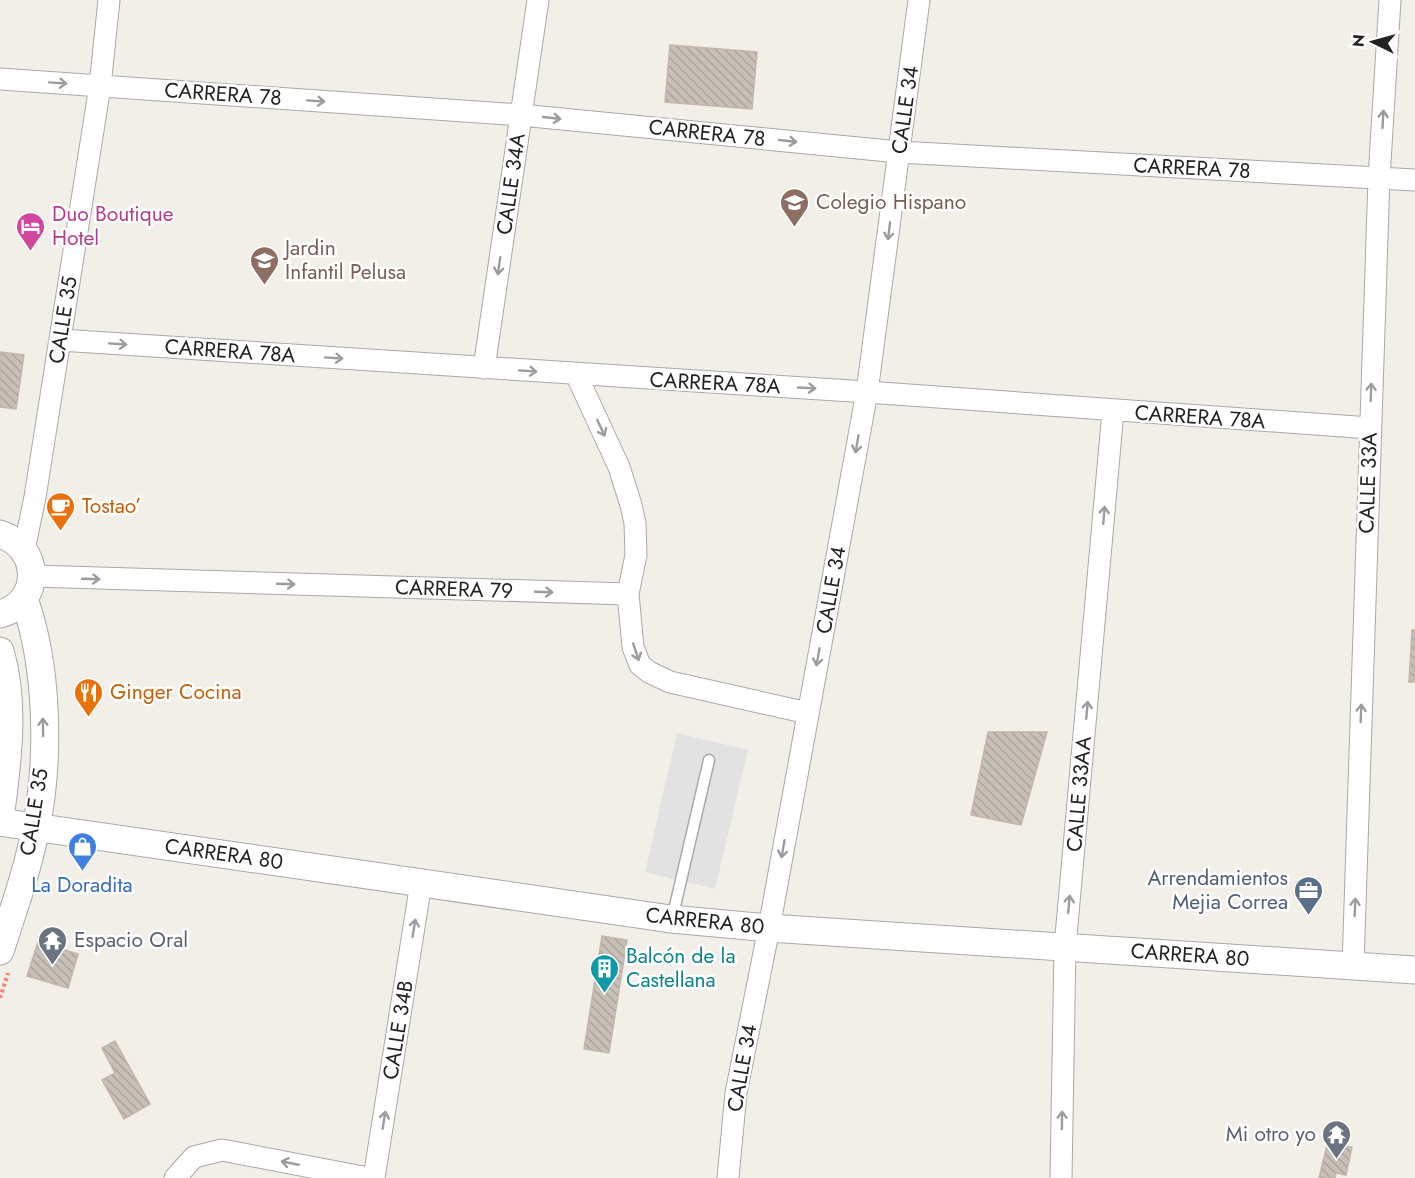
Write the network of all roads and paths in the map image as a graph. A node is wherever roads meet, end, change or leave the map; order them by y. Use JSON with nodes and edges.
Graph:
{"nodes":[{"id":1,"x":109,"y":0,"type":"edge"},
{"id":2,"x":538,"y":0,"type":"edge"},
{"id":3,"x":919,"y":0,"type":"edge"},
{"id":4,"x":1390,"y":0,"type":"edge"},
{"id":5,"x":0,"y":79,"type":"edge"},
{"id":6,"x":100,"y":86,"type":"junction"},
{"id":7,"x":521,"y":115,"type":"junction"},
{"id":8,"x":899,"y":152,"type":"junction"},
{"id":9,"x":1379,"y":178,"type":"junction"},
{"id":10,"x":1415,"y":180,"type":"edge"},
{"id":11,"x":60,"y":340,"type":"junction"},
{"id":12,"x":484,"y":368,"type":"junction"},
{"id":13,"x":576,"y":374,"type":"junction"},
{"id":14,"x":867,"y":392,"type":"junction"},
{"id":15,"x":1113,"y":411,"type":"junction"},
{"id":16,"x":1370,"y":428,"type":"junction"},
{"id":17,"x":35,"y":497,"type":"junction"},
{"id":18,"x":1,"y":535,"type":"edge"},
{"id":19,"x":24,"y":549,"type":"junction"},
{"id":20,"x":28,"y":587,"type":"junction"},
{"id":21,"x":628,"y":594,"type":"junction"},
{"id":22,"x":0,"y":614,"type":"edge"},
{"id":23,"x":0,"y":651,"type":"edge"},
{"id":24,"x":808,"y":713,"type":"junction"},
{"id":25,"x":709,"y":760,"type":"dead end"},
{"id":26,"x":0,"y":820,"type":"edge"},
{"id":27,"x":36,"y":827,"type":"junction"},
{"id":28,"x":422,"y":883,"type":"junction"},
{"id":29,"x":671,"y":919,"type":"junction"},
{"id":30,"x":769,"y":928,"type":"junction"},
{"id":31,"x":1065,"y":947,"type":"junction"},
{"id":32,"x":0,"y":951,"type":"edge"},
{"id":33,"x":1353,"y":966,"type":"junction"},
{"id":34,"x":1415,"y":970,"type":"edge"},
{"id":35,"x":175,"y":1177,"type":"edge"},
{"id":36,"x":369,"y":1178,"type":"edge"},
{"id":37,"x":374,"y":1178,"type":"edge"},
{"id":38,"x":728,"y":1178,"type":"edge"},
{"id":39,"x":1061,"y":1178,"type":"edge"}],
"edges":[{"from":1,"to":6,"type":"street","name":"CALLE 35"},
{"from":2,"to":7,"type":"street","name":"CALLE 34A"},
{"from":3,"to":8,"type":"street","name":"CALLE 34"},
{"from":9,"to":4,"type":"street","name":"CALLE 33A","one_way":true},
{"from":5,"to":6,"type":"street","name":"CARRERA 78","one_way":true},
{"from":6,"to":7,"type":"street","name":"CARRERA 78","one_way":true},
{"from":6,"to":11,"type":"street","name":"CALLE 35"},
{"from":7,"to":8,"type":"street","name":"CARRERA 78","one_way":true},
{"from":7,"to":12,"type":"street","name":"CALLE 34A","one_way":true},
{"from":8,"to":9,"type":"street","name":"CARRERA 78"},
{"from":8,"to":14,"type":"street","name":"CALLE 34","one_way":true},
{"from":9,"to":10,"type":"street","name":"CARRERA 78"},
{"from":16,"to":9,"type":"street","name":"CALLE 33A","one_way":true},
{"from":11,"to":12,"type":"street","name":"CARRERA 78A","one_way":true},
{"from":11,"to":17,"type":"street","name":"CALLE 35"},
{"from":12,"to":13,"type":"street","name":"CARRERA 78A","one_way":true},
{"from":13,"to":14,"type":"street","name":"CARRERA 78A","one_way":true},
{"from":13,"to":21,"type":"street","one_way":true},
{"from":14,"to":15,"type":"street","name":"CARRERA 78A"},
{"from":14,"to":24,"type":"street","name":"CALLE 34","one_way":true},
{"from":15,"to":16,"type":"street","name":"CARRERA 78A"},
{"from":31,"to":15,"type":"street","name":"CALLE 33AA","one_way":true},
{"from":33,"to":16,"type":"street","name":"CALLE 33A","one_way":true},
{"from":17,"to":18,"type":"street","name":"CALLE 35"},
{"from":17,"to":19,"type":"street","name":"CALLE 35"},
{"from":18,"to":19,"type":"street"},
{"from":19,"to":20,"type":"street","name":"CALLE 35"},
{"from":20,"to":21,"type":"street","name":"CARRERA 79","one_way":true},
{"from":20,"to":22,"type":"street"},
{"from":27,"to":20,"type":"street","name":"CALLE 35","one_way":true},
{"from":21,"to":24,"type":"street","one_way":true},
{"from":23,"to":26,"type":"street","name":"CALLE 35"},
{"from":24,"to":30,"type":"street","name":"CALLE 34","one_way":true},
{"from":25,"to":29,"type":"lane"},
{"from":26,"to":27,"type":"street","name":"CARRERA 80"},
{"from":27,"to":28,"type":"street","name":"CARRERA 80"},
{"from":27,"to":32,"type":"street","name":"CALLE 35"},
{"from":28,"to":29,"type":"street","name":"CARRERA 80"},
{"from":37,"to":28,"type":"street","name":"CALLE 34B","one_way":true},
{"from":29,"to":30,"type":"street","name":"CARRERA 80"},
{"from":30,"to":31,"type":"street","name":"CARRERA 80"},
{"from":30,"to":38,"type":"street","name":"CALLE 34"},
{"from":31,"to":33,"type":"street","name":"CARRERA 80"},
{"from":39,"to":31,"type":"street","name":"CALLE 33AA","one_way":true},
{"from":33,"to":34,"type":"street","name":"CARRERA 80"},
{"from":36,"to":35,"type":"street","one_way":true}]}
